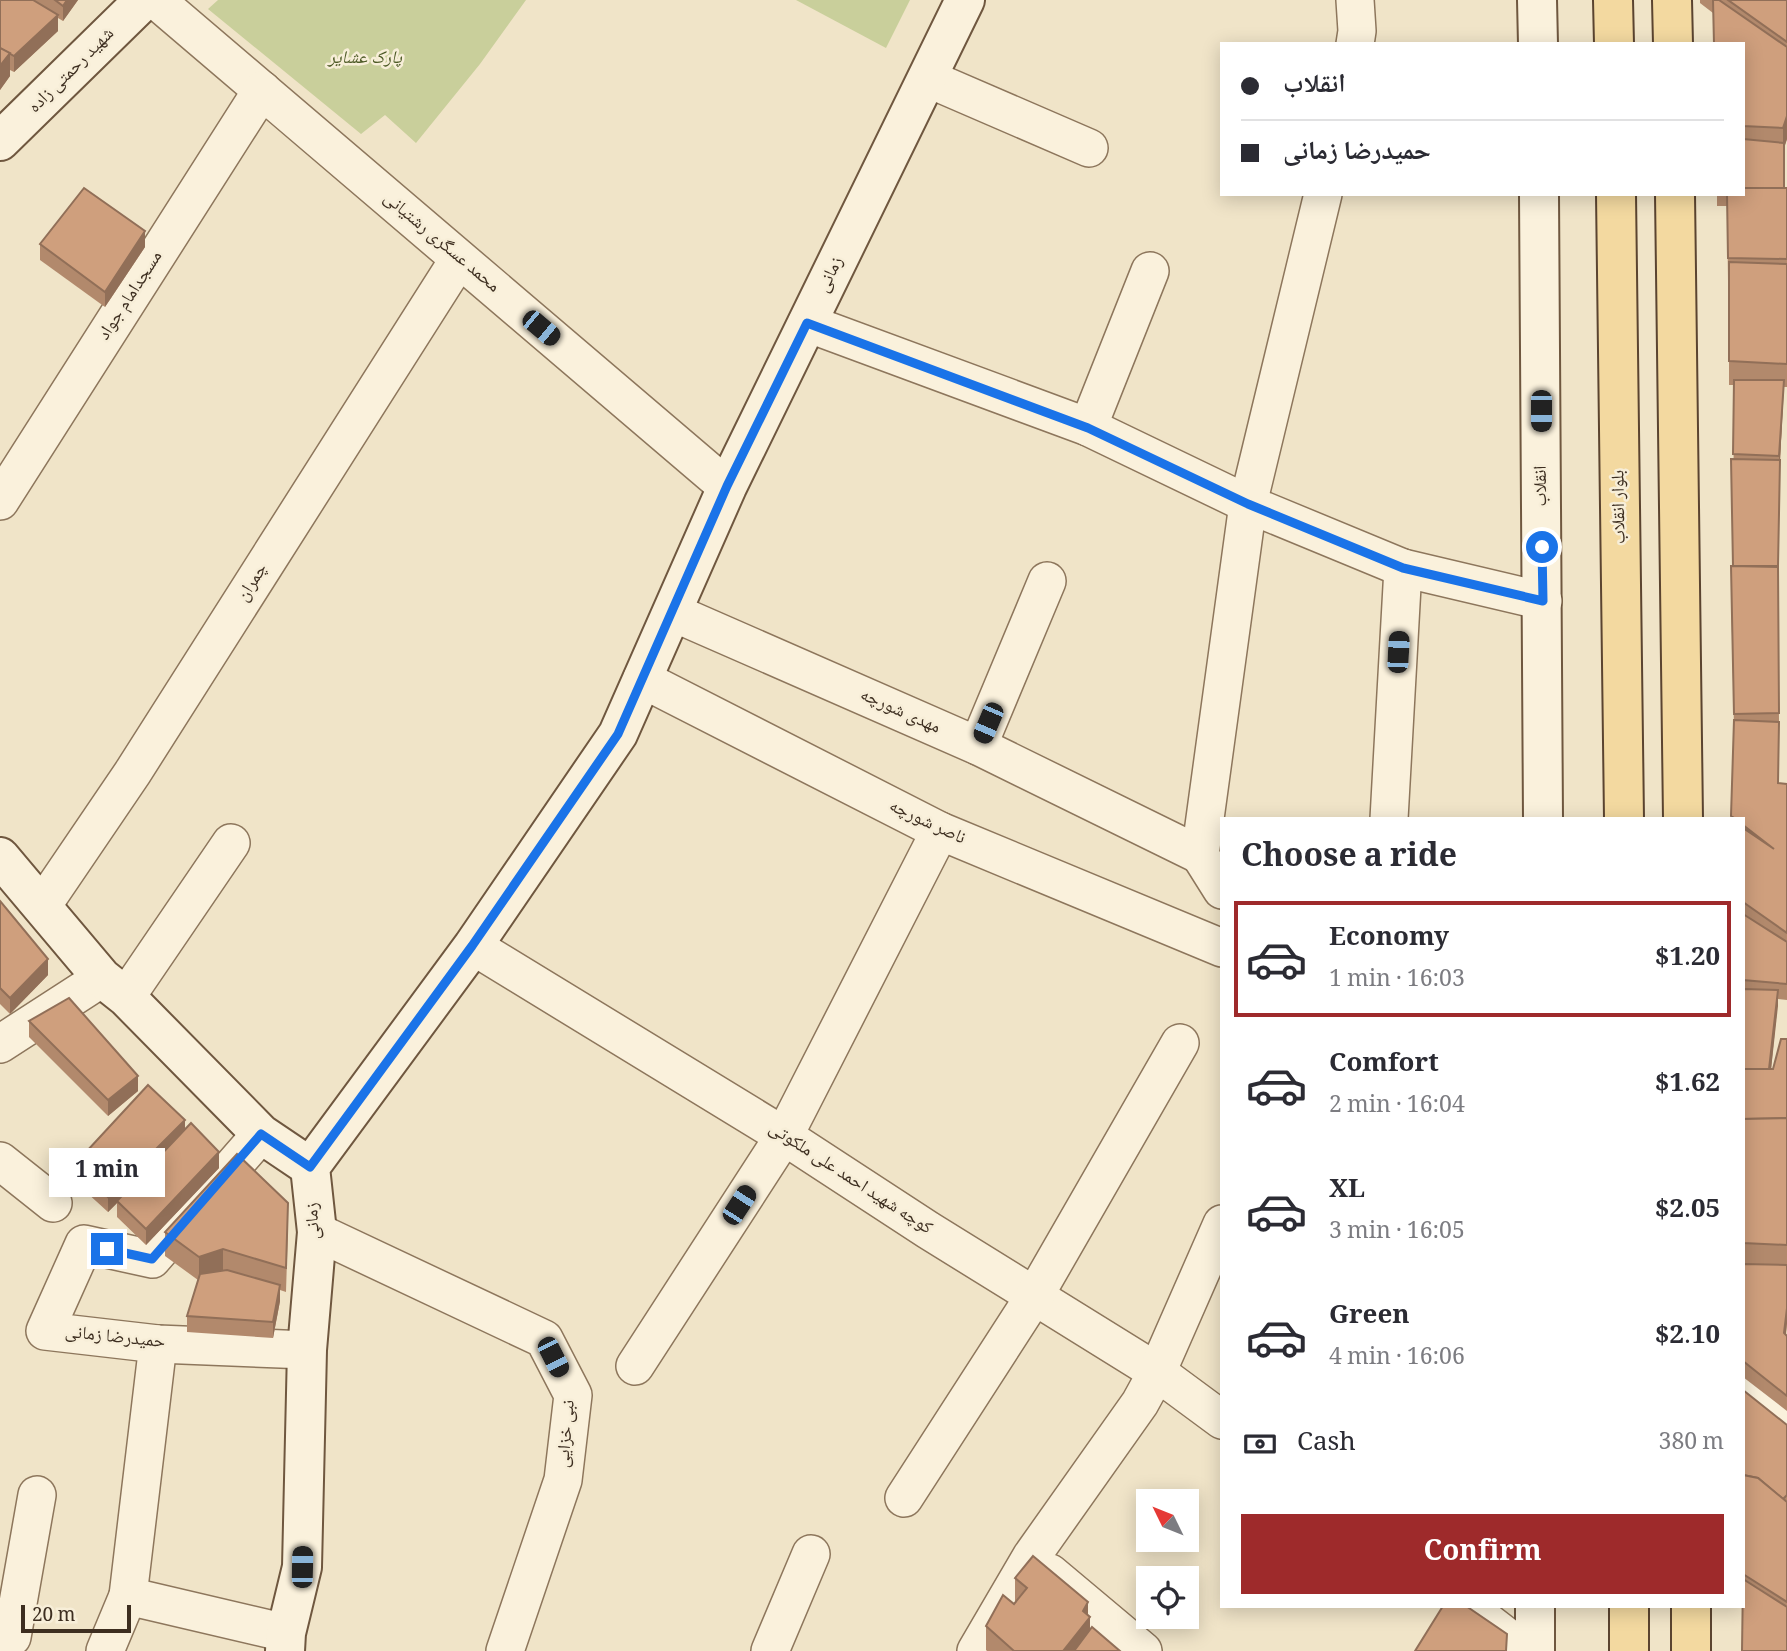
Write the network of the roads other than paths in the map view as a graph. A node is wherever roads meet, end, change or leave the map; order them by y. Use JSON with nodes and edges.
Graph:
{"nodes":[{"id":1,"x":144,"y":0,"type":"edge"},
{"id":2,"x":156,"y":0,"type":"edge"},
{"id":3,"x":965,"y":0,"type":"edge"},
{"id":4,"x":1355,"y":0,"type":"edge"},
{"id":5,"x":1537,"y":0,"type":"edge"},
{"id":6,"x":1613,"y":0,"type":"edge"},
{"id":7,"x":1672,"y":0,"type":"edge"},
{"id":8,"x":1355,"y":42,"type":"edge"},
{"id":9,"x":1538,"y":42,"type":"edge"},
{"id":10,"x":1614,"y":42,"type":"edge"},
{"id":11,"x":1673,"y":42,"type":"edge"},
{"id":12,"x":928,"y":78,"type":"junction"},
{"id":13,"x":262,"y":90,"type":"junction"},
{"id":14,"x":0,"y":141,"type":"edge"},
{"id":15,"x":1089,"y":148,"type":"dead end"},
{"id":16,"x":1323,"y":196,"type":"edge"},
{"id":17,"x":1539,"y":196,"type":"edge"},
{"id":18,"x":1616,"y":196,"type":"edge"},
{"id":19,"x":1675,"y":196,"type":"edge"},
{"id":20,"x":459,"y":259,"type":"junction"},
{"id":21,"x":1150,"y":271,"type":"dead end"},
{"id":22,"x":807,"y":323,"type":"junction"},
{"id":23,"x":1088,"y":428,"type":"junction"},
{"id":24,"x":727,"y":486,"type":"junction"},
{"id":25,"x":0,"y":501,"type":"edge"},
{"id":26,"x":1248,"y":504,"type":"junction"},
{"id":27,"x":1403,"y":568,"type":"junction"},
{"id":28,"x":1047,"y":581,"type":"dead end"},
{"id":29,"x":1543,"y":601,"type":"junction"},
{"id":30,"x":672,"y":612,"type":"junction"},
{"id":31,"x":642,"y":679,"type":"junction"},
{"id":32,"x":978,"y":746,"type":"junction"},
{"id":33,"x":1389,"y":817,"type":"edge"},
{"id":34,"x":1543,"y":817,"type":"edge"},
{"id":35,"x":1625,"y":817,"type":"edge"},
{"id":36,"x":1683,"y":817,"type":"edge"},
{"id":37,"x":940,"y":831,"type":"junction"},
{"id":38,"x":231,"y":843,"type":"dead end"},
{"id":39,"x":1200,"y":855,"type":"junction"},
{"id":40,"x":0,"y":857,"type":"edge"},
{"id":41,"x":1220,"y":887,"type":"edge"},
{"id":42,"x":42,"y":906,"type":"junction"},
{"id":43,"x":472,"y":946,"type":"junction"},
{"id":44,"x":1220,"y":947,"type":"edge"},
{"id":45,"x":114,"y":988,"type":"junction"},
{"id":46,"x":1180,"y":1043,"type":"dead end"},
{"id":47,"x":0,"y":1044,"type":"edge"},
{"id":48,"x":261,"y":1134,"type":"junction"},
{"id":49,"x":784,"y":1136,"type":"junction"},
{"id":50,"x":0,"y":1161,"type":"edge"},
{"id":51,"x":310,"y":1167,"type":"junction"},
{"id":52,"x":53,"y":1203,"type":"dead end"},
{"id":53,"x":1220,"y":1229,"type":"edge"},
{"id":54,"x":317,"y":1232,"type":"junction"},
{"id":55,"x":1035,"y":1295,"type":"junction"},
{"id":56,"x":159,"y":1344,"type":"junction"},
{"id":57,"x":307,"y":1350,"type":"junction"},
{"id":58,"x":635,"y":1366,"type":"dead end"},
{"id":59,"x":1157,"y":1372,"type":"junction"},
{"id":60,"x":1745,"y":1392,"type":"edge"},
{"id":61,"x":1220,"y":1419,"type":"edge"},
{"id":62,"x":1787,"y":1424,"type":"edge"},
{"id":63,"x":37,"y":1494,"type":"dead end"},
{"id":64,"x":904,"y":1498,"type":"dead end"},
{"id":65,"x":811,"y":1554,"type":"dead end"},
{"id":66,"x":1031,"y":1557,"type":"junction"},
{"id":67,"x":128,"y":1596,"type":"junction"},
{"id":68,"x":1470,"y":1608,"type":"edge"},
{"id":69,"x":1535,"y":1608,"type":"edge"},
{"id":70,"x":1629,"y":1608,"type":"edge"},
{"id":71,"x":1691,"y":1608,"type":"edge"},
{"id":72,"x":16,"y":1640,"type":"edge"},
{"id":73,"x":286,"y":1642,"type":"edge"},
{"id":74,"x":104,"y":1651,"type":"edge"},
{"id":75,"x":505,"y":1651,"type":"edge"},
{"id":76,"x":770,"y":1651,"type":"edge"},
{"id":77,"x":976,"y":1651,"type":"edge"},
{"id":78,"x":1143,"y":1651,"type":"edge"},
{"id":79,"x":1525,"y":1651,"type":"edge"},
{"id":80,"x":1535,"y":1651,"type":"edge"},
{"id":81,"x":1629,"y":1651,"type":"edge"},
{"id":82,"x":1691,"y":1651,"type":"edge"}],
"edges":[{"from":1,"to":14,"type":"street","name":"شهید رحمتی زاده"},
{"from":2,"to":13,"type":"street","name":"محمد عسگری رشتیانی"},
{"from":3,"to":12,"type":"street","name":"زمانی"},
{"from":4,"to":8,"type":"street"},
{"from":5,"to":9,"type":"street"},
{"from":6,"to":10,"type":"main road"},
{"from":7,"to":11,"type":"main road"},
{"from":12,"to":15,"type":"street"},
{"from":12,"to":22,"type":"street","name":"زمانی"},
{"from":13,"to":20,"type":"street","name":"محمد عسگری رشتیانی"},
{"from":13,"to":25,"type":"street","name":"مسجدامام جواد"},
{"from":16,"to":26,"type":"street"},
{"from":17,"to":29,"type":"street","name":"انقلاب"},
{"from":18,"to":35,"type":"main road","name":"بلوار انقلاب"},
{"from":19,"to":36,"type":"main road"},
{"from":20,"to":24,"type":"street","name":"محمد عسگری رشتیانی"},
{"from":20,"to":42,"type":"street","name":"چمران"},
{"from":21,"to":23,"type":"street"},
{"from":22,"to":23,"type":"street"},
{"from":22,"to":24,"type":"street","name":"زمانی"},
{"from":23,"to":26,"type":"street"},
{"from":24,"to":30,"type":"street","name":"زمانی"},
{"from":26,"to":27,"type":"street"},
{"from":26,"to":39,"type":"street"},
{"from":27,"to":29,"type":"street"},
{"from":27,"to":33,"type":"street"},
{"from":28,"to":32,"type":"street"},
{"from":29,"to":34,"type":"street","name":"انقلاب"},
{"from":30,"to":31,"type":"street","name":"زمانی"},
{"from":30,"to":32,"type":"street","name":"مهدی شورچه"},
{"from":31,"to":37,"type":"street","name":"ناصر شورچه"},
{"from":31,"to":43,"type":"street","name":"زمانی"},
{"from":32,"to":39,"type":"street","name":"مهدی شورچه"},
{"from":37,"to":44,"type":"street","name":"ناصر شورچه"},
{"from":37,"to":49,"type":"street"},
{"from":38,"to":45,"type":"street"},
{"from":39,"to":41,"type":"street"},
{"from":40,"to":42,"type":"street"},
{"from":42,"to":45,"type":"street"},
{"from":43,"to":49,"type":"street","name":"کوچه شهید احمد علی ملکوتی"},
{"from":43,"to":51,"type":"street","name":"زمانی"},
{"from":45,"to":47,"type":"street"},
{"from":45,"to":48,"type":"street"},
{"from":46,"to":55,"type":"street"},
{"from":48,"to":51,"type":"street"},
{"from":48,"to":56,"type":"street","name":"حمیدرضا زمانی"},
{"from":49,"to":55,"type":"street","name":"کوچه شهید احمد علی ملکوتی"},
{"from":49,"to":58,"type":"street"},
{"from":50,"to":52,"type":"street"},
{"from":51,"to":54,"type":"street","name":"زمانی"},
{"from":53,"to":59,"type":"street"},
{"from":54,"to":57,"type":"street","name":"زمانی"},
{"from":54,"to":75,"type":"street","name":"نبی خزایی"},
{"from":55,"to":59,"type":"street","name":"کوچه شهید احمد علی ملکوتی"},
{"from":55,"to":64,"type":"street"},
{"from":56,"to":57,"type":"street","name":"حمیدرضا زمانی"},
{"from":56,"to":67,"type":"street"},
{"from":57,"to":73,"type":"street","name":"زمانی"},
{"from":59,"to":61,"type":"street","name":"کوچه شهید احمد علی ملکوتی"},
{"from":59,"to":66,"type":"street"},
{"from":60,"to":62,"type":"street"},
{"from":63,"to":72,"type":"street"},
{"from":65,"to":76,"type":"street"},
{"from":66,"to":77,"type":"street"},
{"from":66,"to":78,"type":"street"},
{"from":67,"to":73,"type":"street"},
{"from":67,"to":74,"type":"street"},
{"from":68,"to":79,"type":"street"},
{"from":69,"to":80,"type":"street"},
{"from":70,"to":81,"type":"main road"},
{"from":71,"to":82,"type":"main road"}]}
